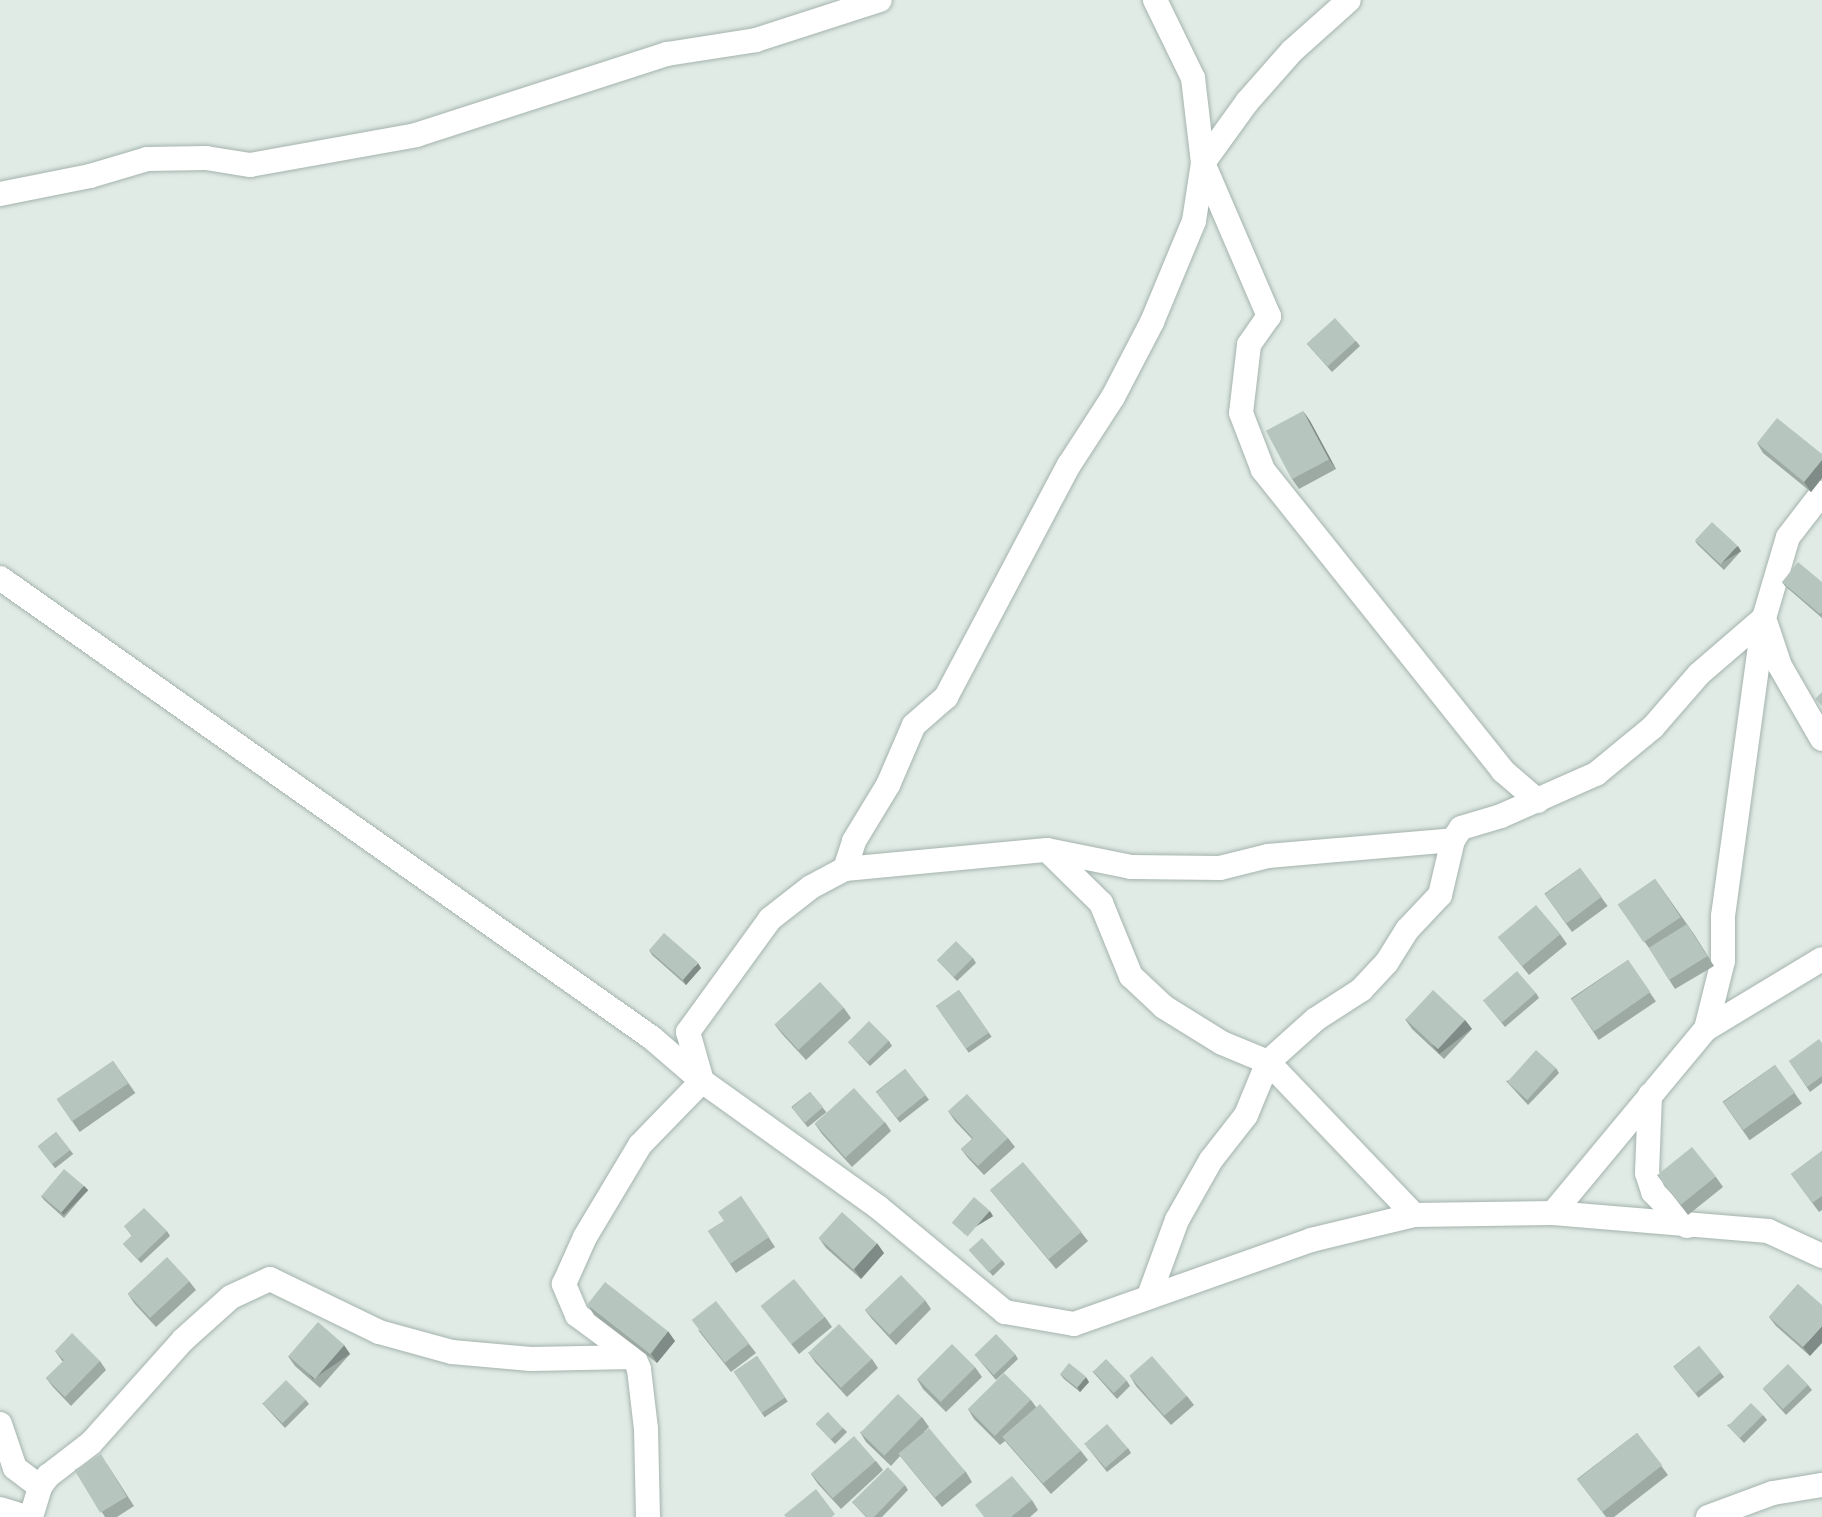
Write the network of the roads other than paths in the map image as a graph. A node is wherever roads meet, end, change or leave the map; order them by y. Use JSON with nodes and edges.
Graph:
{"nodes":[{"id":1,"x":880,"y":0,"type":"edge"},
{"id":2,"x":1155,"y":0,"type":"edge"},
{"id":3,"x":1349,"y":0,"type":"edge"},
{"id":4,"x":1203,"y":163,"type":"junction"},
{"id":5,"x":0,"y":194,"type":"edge"},
{"id":6,"x":1822,"y":493,"type":"edge"},
{"id":7,"x":0,"y":578,"type":"edge"},
{"id":8,"x":1764,"y":618,"type":"junction"},
{"id":9,"x":1822,"y":739,"type":"edge"},
{"id":10,"x":1538,"y":801,"type":"junction"},
{"id":11,"x":1453,"y":840,"type":"junction"},
{"id":12,"x":1047,"y":850,"type":"junction"},
{"id":13,"x":845,"y":869,"type":"junction"},
{"id":14,"x":1822,"y":959,"type":"edge"},
{"id":15,"x":1706,"y":1029,"type":"junction"},
{"id":16,"x":1268,"y":1062,"type":"junction"},
{"id":17,"x":702,"y":1081,"type":"junction"},
{"id":18,"x":1650,"y":1095,"type":"junction"},
{"id":19,"x":1553,"y":1213,"type":"junction"},
{"id":20,"x":1414,"y":1215,"type":"junction"},
{"id":21,"x":1687,"y":1226,"type":"junction"},
{"id":22,"x":1822,"y":1256,"type":"edge"},
{"id":23,"x":1149,"y":1296,"type":"junction"},
{"id":24,"x":634,"y":1357,"type":"junction"},
{"id":25,"x":0,"y":1424,"type":"edge"},
{"id":26,"x":1822,"y":1485,"type":"edge"},
{"id":27,"x":40,"y":1487,"type":"junction"},
{"id":28,"x":0,"y":1509,"type":"edge"},
{"id":29,"x":29,"y":1517,"type":"edge"},
{"id":30,"x":648,"y":1517,"type":"edge"},
{"id":31,"x":1708,"y":1517,"type":"edge"}],
"edges":[{"from":1,"to":5,"type":"street"},
{"from":2,"to":4,"type":"street"},
{"from":3,"to":4,"type":"street"},
{"from":4,"to":10,"type":"street"},
{"from":4,"to":13,"type":"street"},
{"from":6,"to":8,"type":"street"},
{"from":7,"to":17,"type":"street"},
{"from":8,"to":9,"type":"street"},
{"from":8,"to":10,"type":"street"},
{"from":8,"to":15,"type":"street"},
{"from":10,"to":11,"type":"street"},
{"from":11,"to":12,"type":"street"},
{"from":11,"to":16,"type":"street"},
{"from":12,"to":13,"type":"street"},
{"from":12,"to":16,"type":"street"},
{"from":13,"to":17,"type":"street"},
{"from":14,"to":15,"type":"street"},
{"from":15,"to":18,"type":"street"},
{"from":16,"to":20,"type":"street"},
{"from":16,"to":23,"type":"street"},
{"from":17,"to":23,"type":"street"},
{"from":17,"to":24,"type":"street"},
{"from":18,"to":19,"type":"street"},
{"from":18,"to":21,"type":"street"},
{"from":19,"to":20,"type":"street"},
{"from":19,"to":21,"type":"street"},
{"from":20,"to":23,"type":"street"},
{"from":21,"to":22,"type":"street"},
{"from":24,"to":27,"type":"street"},
{"from":24,"to":30,"type":"street"},
{"from":25,"to":27,"type":"street"},
{"from":26,"to":31,"type":"street"},
{"from":27,"to":29,"type":"street"},
{"from":28,"to":29,"type":"street"}]}
